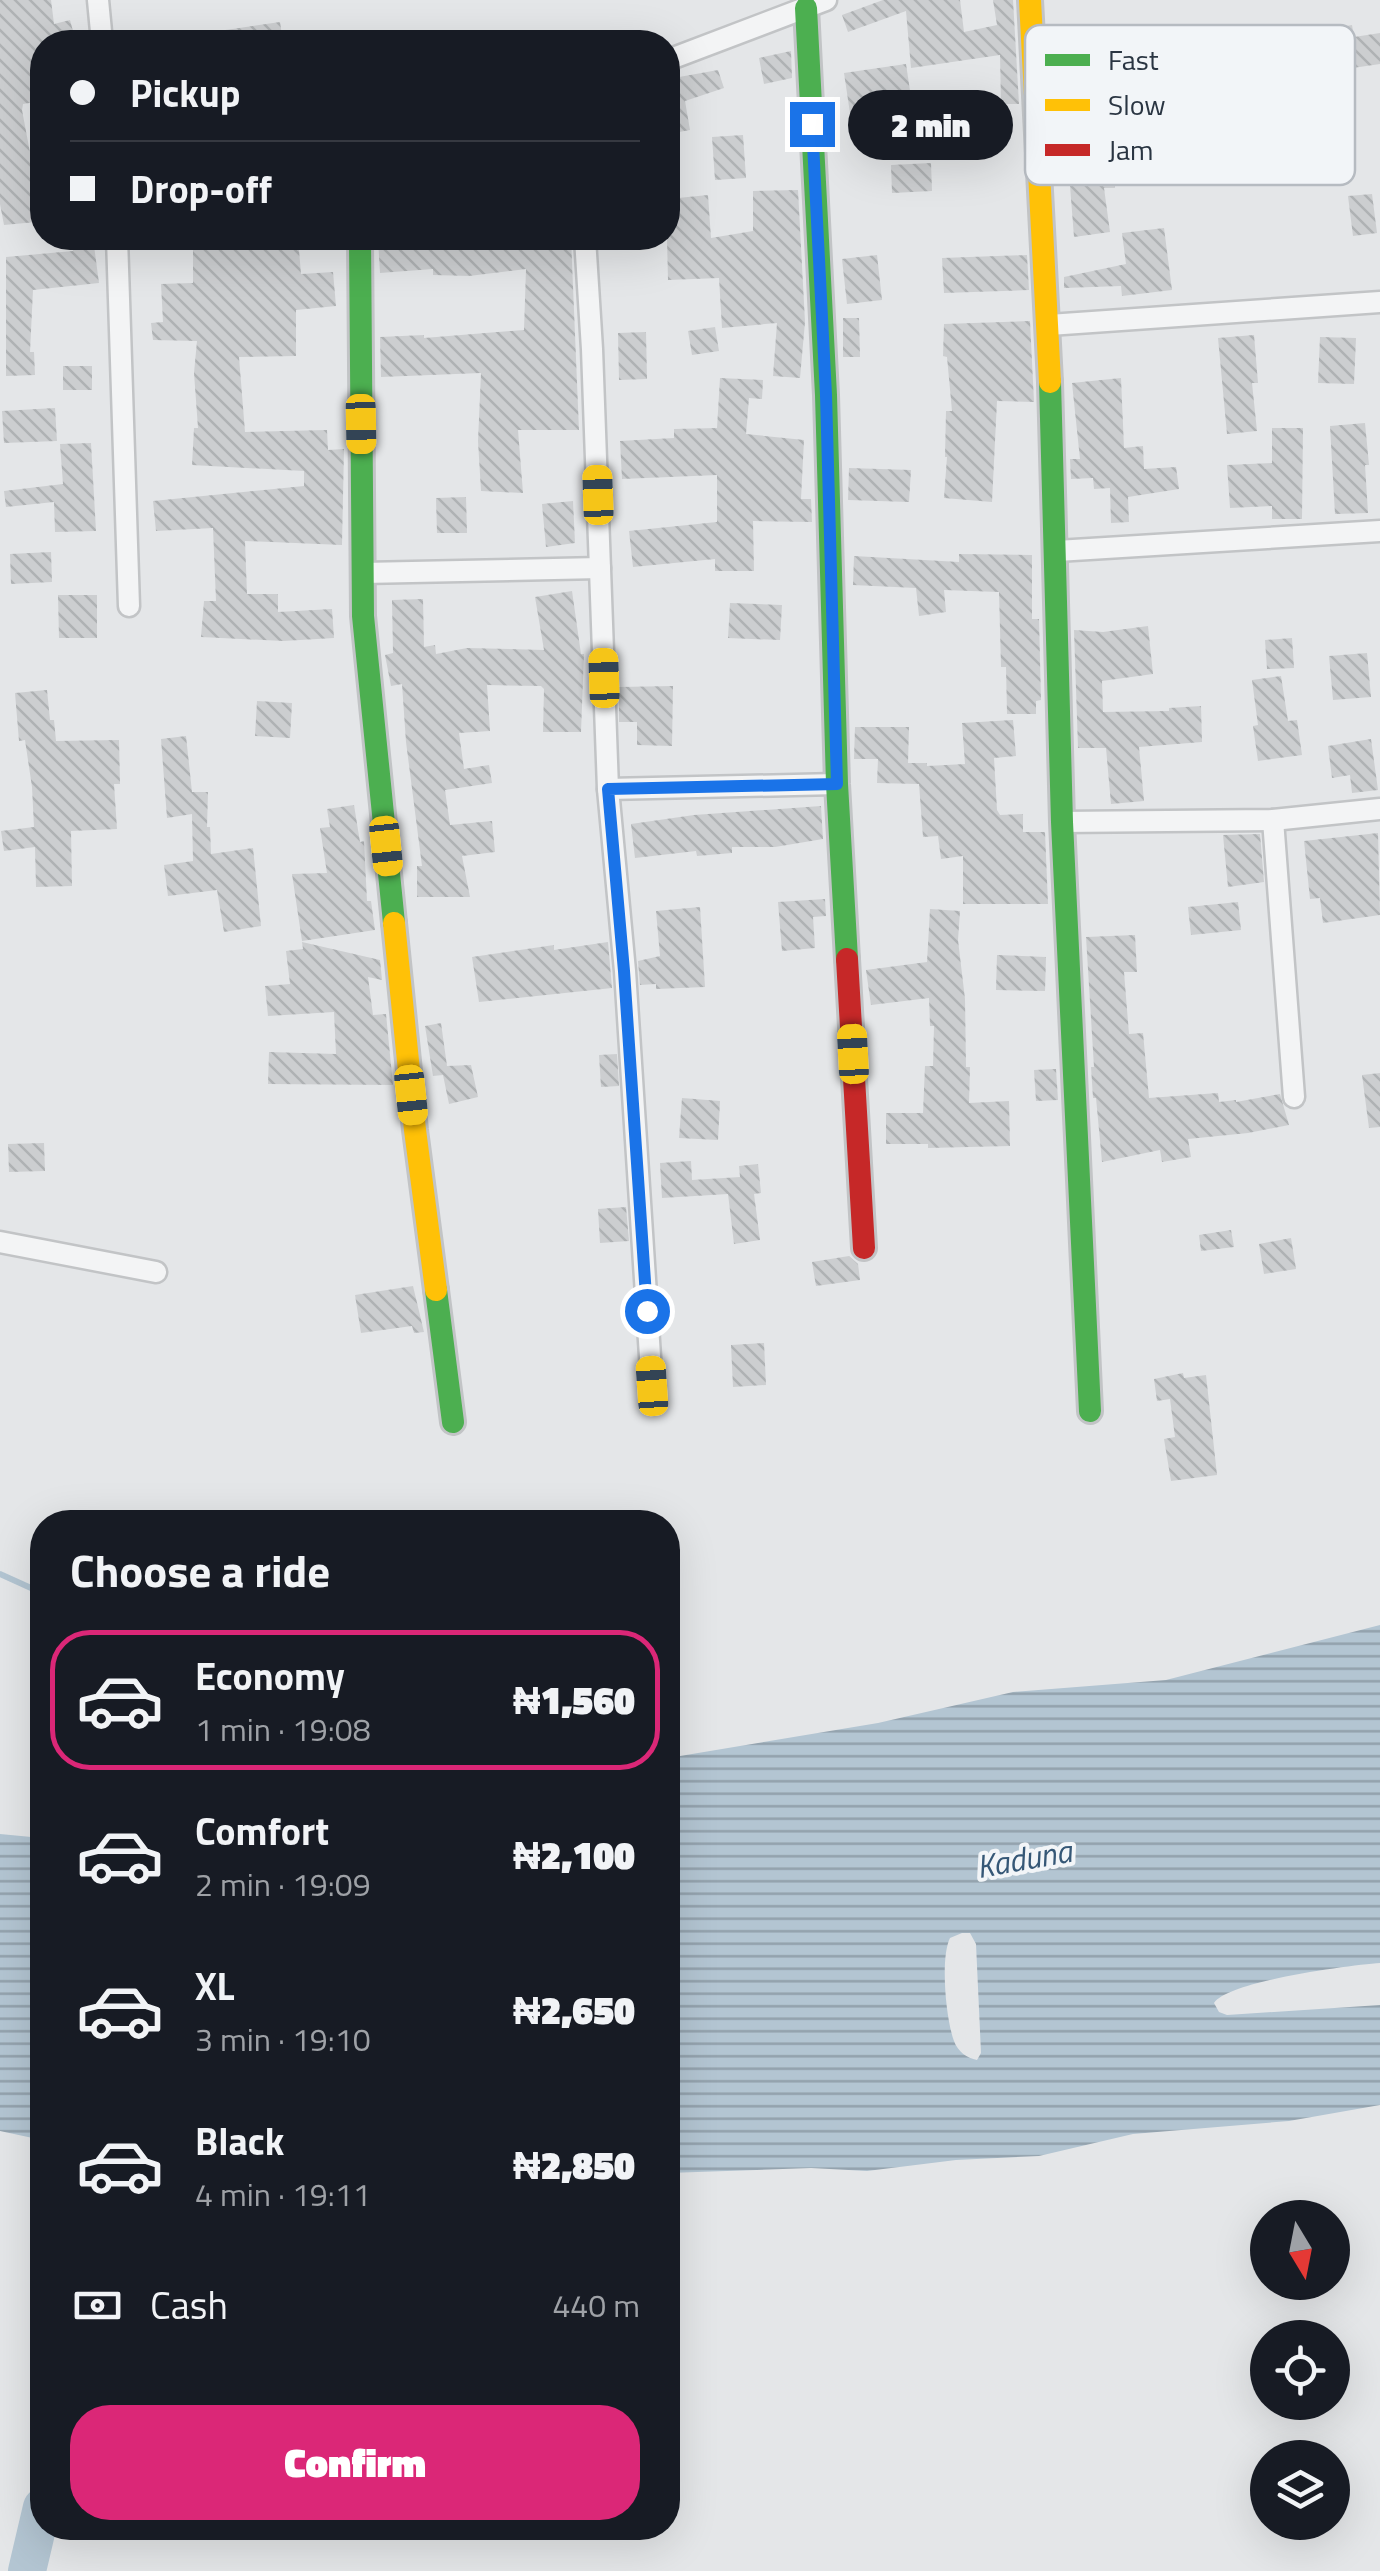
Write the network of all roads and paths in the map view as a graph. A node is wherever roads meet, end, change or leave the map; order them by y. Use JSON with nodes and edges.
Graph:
{"nodes":[{"id":1,"x":98,"y":0,"type":"edge"},
{"id":2,"x":1030,"y":0,"type":"edge"},
{"id":3,"x":816,"y":4,"type":"edge"},
{"id":4,"x":1031,"y":25,"type":"edge"},
{"id":5,"x":101,"y":30,"type":"edge"},
{"id":6,"x":680,"y":55,"type":"edge"},
{"id":7,"x":1041,"y":185,"type":"edge"},
{"id":8,"x":117,"y":250,"type":"edge"},
{"id":9,"x":360,"y":250,"type":"edge"},
{"id":10,"x":586,"y":250,"type":"edge"},
{"id":11,"x":1380,"y":302,"type":"edge"},
{"id":12,"x":1049,"y":324,"type":"junction"},
{"id":13,"x":1380,"y":531,"type":"edge"},
{"id":14,"x":1058,"y":551,"type":"junction"},
{"id":15,"x":600,"y":568,"type":"junction"},
{"id":16,"x":363,"y":572,"type":"junction"},
{"id":17,"x":129,"y":606,"type":"dead end"},
{"id":18,"x":837,"y":784,"type":"junction"},
{"id":19,"x":608,"y":789,"type":"junction"},
{"id":20,"x":1380,"y":809,"type":"edge"},
{"id":21,"x":1273,"y":820,"type":"junction"},
{"id":22,"x":1062,"y":822,"type":"junction"},
{"id":23,"x":1294,"y":1098,"type":"dead end"},
{"id":24,"x":0,"y":1242,"type":"edge"},
{"id":25,"x":864,"y":1248,"type":"dead end"},
{"id":26,"x":156,"y":1272,"type":"dead end"},
{"id":27,"x":652,"y":1386,"type":"dead end"},
{"id":28,"x":1090,"y":1411,"type":"dead end"},
{"id":29,"x":453,"y":1422,"type":"dead end"}],
"edges":[{"from":1,"to":5,"type":"street"},
{"from":2,"to":4,"type":"street"},
{"from":3,"to":6,"type":"street"},
{"from":3,"to":18,"type":"street"},
{"from":7,"to":12,"type":"street"},
{"from":8,"to":17,"type":"street"},
{"from":9,"to":16,"type":"street"},
{"from":10,"to":15,"type":"street"},
{"from":11,"to":12,"type":"street"},
{"from":12,"to":14,"type":"street"},
{"from":13,"to":14,"type":"street"},
{"from":14,"to":22,"type":"street"},
{"from":15,"to":16,"type":"street"},
{"from":15,"to":19,"type":"street"},
{"from":16,"to":29,"type":"street"},
{"from":18,"to":19,"type":"street"},
{"from":18,"to":25,"type":"street"},
{"from":19,"to":27,"type":"street"},
{"from":20,"to":21,"type":"street"},
{"from":21,"to":22,"type":"street"},
{"from":21,"to":23,"type":"street"},
{"from":22,"to":28,"type":"street"},
{"from":24,"to":26,"type":"street"}]}
